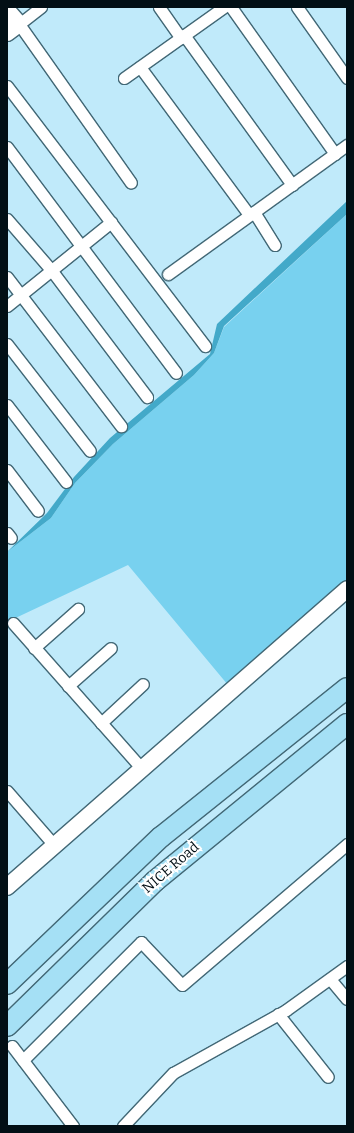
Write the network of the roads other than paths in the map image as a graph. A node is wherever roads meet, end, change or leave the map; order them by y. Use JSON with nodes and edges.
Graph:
{"nodes":[{"id":1,"x":41,"y":7,"type":"edge"},
{"id":2,"x":159,"y":7,"type":"edge"},
{"id":3,"x":224,"y":7,"type":"edge"},
{"id":4,"x":232,"y":7,"type":"edge"},
{"id":5,"x":297,"y":7,"type":"edge"},
{"id":6,"x":7,"y":10,"type":"edge"},
{"id":7,"x":13,"y":29,"type":"edge"},
{"id":8,"x":183,"y":36,"type":"junction"},
{"id":9,"x":140,"y":67,"type":"junction"},
{"id":10,"x":124,"y":78,"type":"dead end"},
{"id":11,"x":347,"y":78,"type":"edge"},
{"id":12,"x":7,"y":86,"type":"edge"},
{"id":13,"x":347,"y":145,"type":"edge"},
{"id":14,"x":7,"y":147,"type":"edge"},
{"id":15,"x":335,"y":154,"type":"junction"},
{"id":16,"x":131,"y":183,"type":"dead end"},
{"id":17,"x":292,"y":185,"type":"junction"},
{"id":18,"x":252,"y":213,"type":"junction"},
{"id":19,"x":7,"y":219,"type":"edge"},
{"id":20,"x":111,"y":222,"type":"junction"},
{"id":21,"x":275,"y":245,"type":"dead end"},
{"id":22,"x":82,"y":246,"type":"junction"},
{"id":23,"x":52,"y":271,"type":"junction"},
{"id":24,"x":168,"y":274,"type":"dead end"},
{"id":25,"x":7,"y":277,"type":"edge"},
{"id":26,"x":21,"y":296,"type":"junction"},
{"id":27,"x":7,"y":306,"type":"edge"},
{"id":28,"x":7,"y":344,"type":"edge"},
{"id":29,"x":205,"y":346,"type":"dead end"},
{"id":30,"x":176,"y":373,"type":"dead end"},
{"id":31,"x":148,"y":397,"type":"dead end"},
{"id":32,"x":7,"y":405,"type":"edge"},
{"id":33,"x":121,"y":426,"type":"dead end"},
{"id":34,"x":90,"y":451,"type":"dead end"},
{"id":35,"x":7,"y":470,"type":"edge"},
{"id":36,"x":66,"y":482,"type":"dead end"},
{"id":37,"x":38,"y":511,"type":"dead end"},
{"id":38,"x":347,"y":589,"type":"edge"},
{"id":39,"x":78,"y":609,"type":"dead end"},
{"id":40,"x":13,"y":623,"type":"dead end"},
{"id":41,"x":34,"y":648,"type":"junction"},
{"id":42,"x":111,"y":648,"type":"dead end"},
{"id":43,"x":143,"y":684,"type":"dead end"},
{"id":44,"x":68,"y":686,"type":"junction"},
{"id":45,"x":347,"y":688,"type":"edge"},
{"id":46,"x":101,"y":723,"type":"junction"},
{"id":47,"x":347,"y":724,"type":"edge"},
{"id":48,"x":142,"y":769,"type":"junction"},
{"id":49,"x":7,"y":791,"type":"edge"},
{"id":50,"x":347,"y":844,"type":"edge"},
{"id":51,"x":55,"y":846,"type":"junction"},
{"id":52,"x":7,"y":887,"type":"edge"},
{"id":53,"x":347,"y":966,"type":"edge"},
{"id":54,"x":330,"y":979,"type":"junction"},
{"id":55,"x":7,"y":984,"type":"edge"},
{"id":56,"x":347,"y":999,"type":"edge"},
{"id":57,"x":278,"y":1014,"type":"junction"},
{"id":58,"x":7,"y":1026,"type":"edge"},
{"id":59,"x":12,"y":1046,"type":"dead end"},
{"id":60,"x":23,"y":1060,"type":"junction"},
{"id":61,"x":328,"y":1077,"type":"dead end"},
{"id":62,"x":73,"y":1126,"type":"edge"},
{"id":63,"x":123,"y":1126,"type":"edge"}],
"edges":[{"from":1,"to":7,"type":"street"},
{"from":2,"to":8,"type":"street"},
{"from":3,"to":8,"type":"street"},
{"from":4,"to":15,"type":"street"},
{"from":5,"to":11,"type":"street"},
{"from":6,"to":7,"type":"street"},
{"from":7,"to":16,"type":"street"},
{"from":8,"to":9,"type":"street"},
{"from":8,"to":17,"type":"street"},
{"from":9,"to":10,"type":"street"},
{"from":9,"to":18,"type":"street"},
{"from":12,"to":20,"type":"street"},
{"from":13,"to":15,"type":"street"},
{"from":14,"to":22,"type":"street"},
{"from":15,"to":17,"type":"street"},
{"from":17,"to":18,"type":"street"},
{"from":18,"to":21,"type":"street"},
{"from":18,"to":24,"type":"street"},
{"from":19,"to":23,"type":"street"},
{"from":20,"to":22,"type":"street"},
{"from":20,"to":29,"type":"street"},
{"from":22,"to":23,"type":"street"},
{"from":22,"to":30,"type":"street"},
{"from":23,"to":26,"type":"street"},
{"from":23,"to":31,"type":"street"},
{"from":25,"to":26,"type":"street"},
{"from":26,"to":27,"type":"street"},
{"from":26,"to":33,"type":"street"},
{"from":28,"to":34,"type":"street"},
{"from":32,"to":36,"type":"street"},
{"from":35,"to":37,"type":"street"},
{"from":38,"to":48,"type":"street"},
{"from":39,"to":41,"type":"street"},
{"from":40,"to":41,"type":"street"},
{"from":41,"to":44,"type":"street"},
{"from":42,"to":44,"type":"street"},
{"from":43,"to":46,"type":"street"},
{"from":44,"to":46,"type":"street"},
{"from":45,"to":55,"type":"highway","name":"NICE Road"},
{"from":46,"to":48,"type":"street"},
{"from":47,"to":58,"type":"highway","name":"NICE Road"},
{"from":48,"to":51,"type":"street"},
{"from":49,"to":51,"type":"street"},
{"from":50,"to":60,"type":"street"},
{"from":51,"to":52,"type":"street"},
{"from":53,"to":54,"type":"street"},
{"from":54,"to":56,"type":"street"},
{"from":54,"to":57,"type":"street"},
{"from":57,"to":61,"type":"street"},
{"from":57,"to":63,"type":"street"},
{"from":59,"to":60,"type":"street"},
{"from":60,"to":62,"type":"street"}]}
